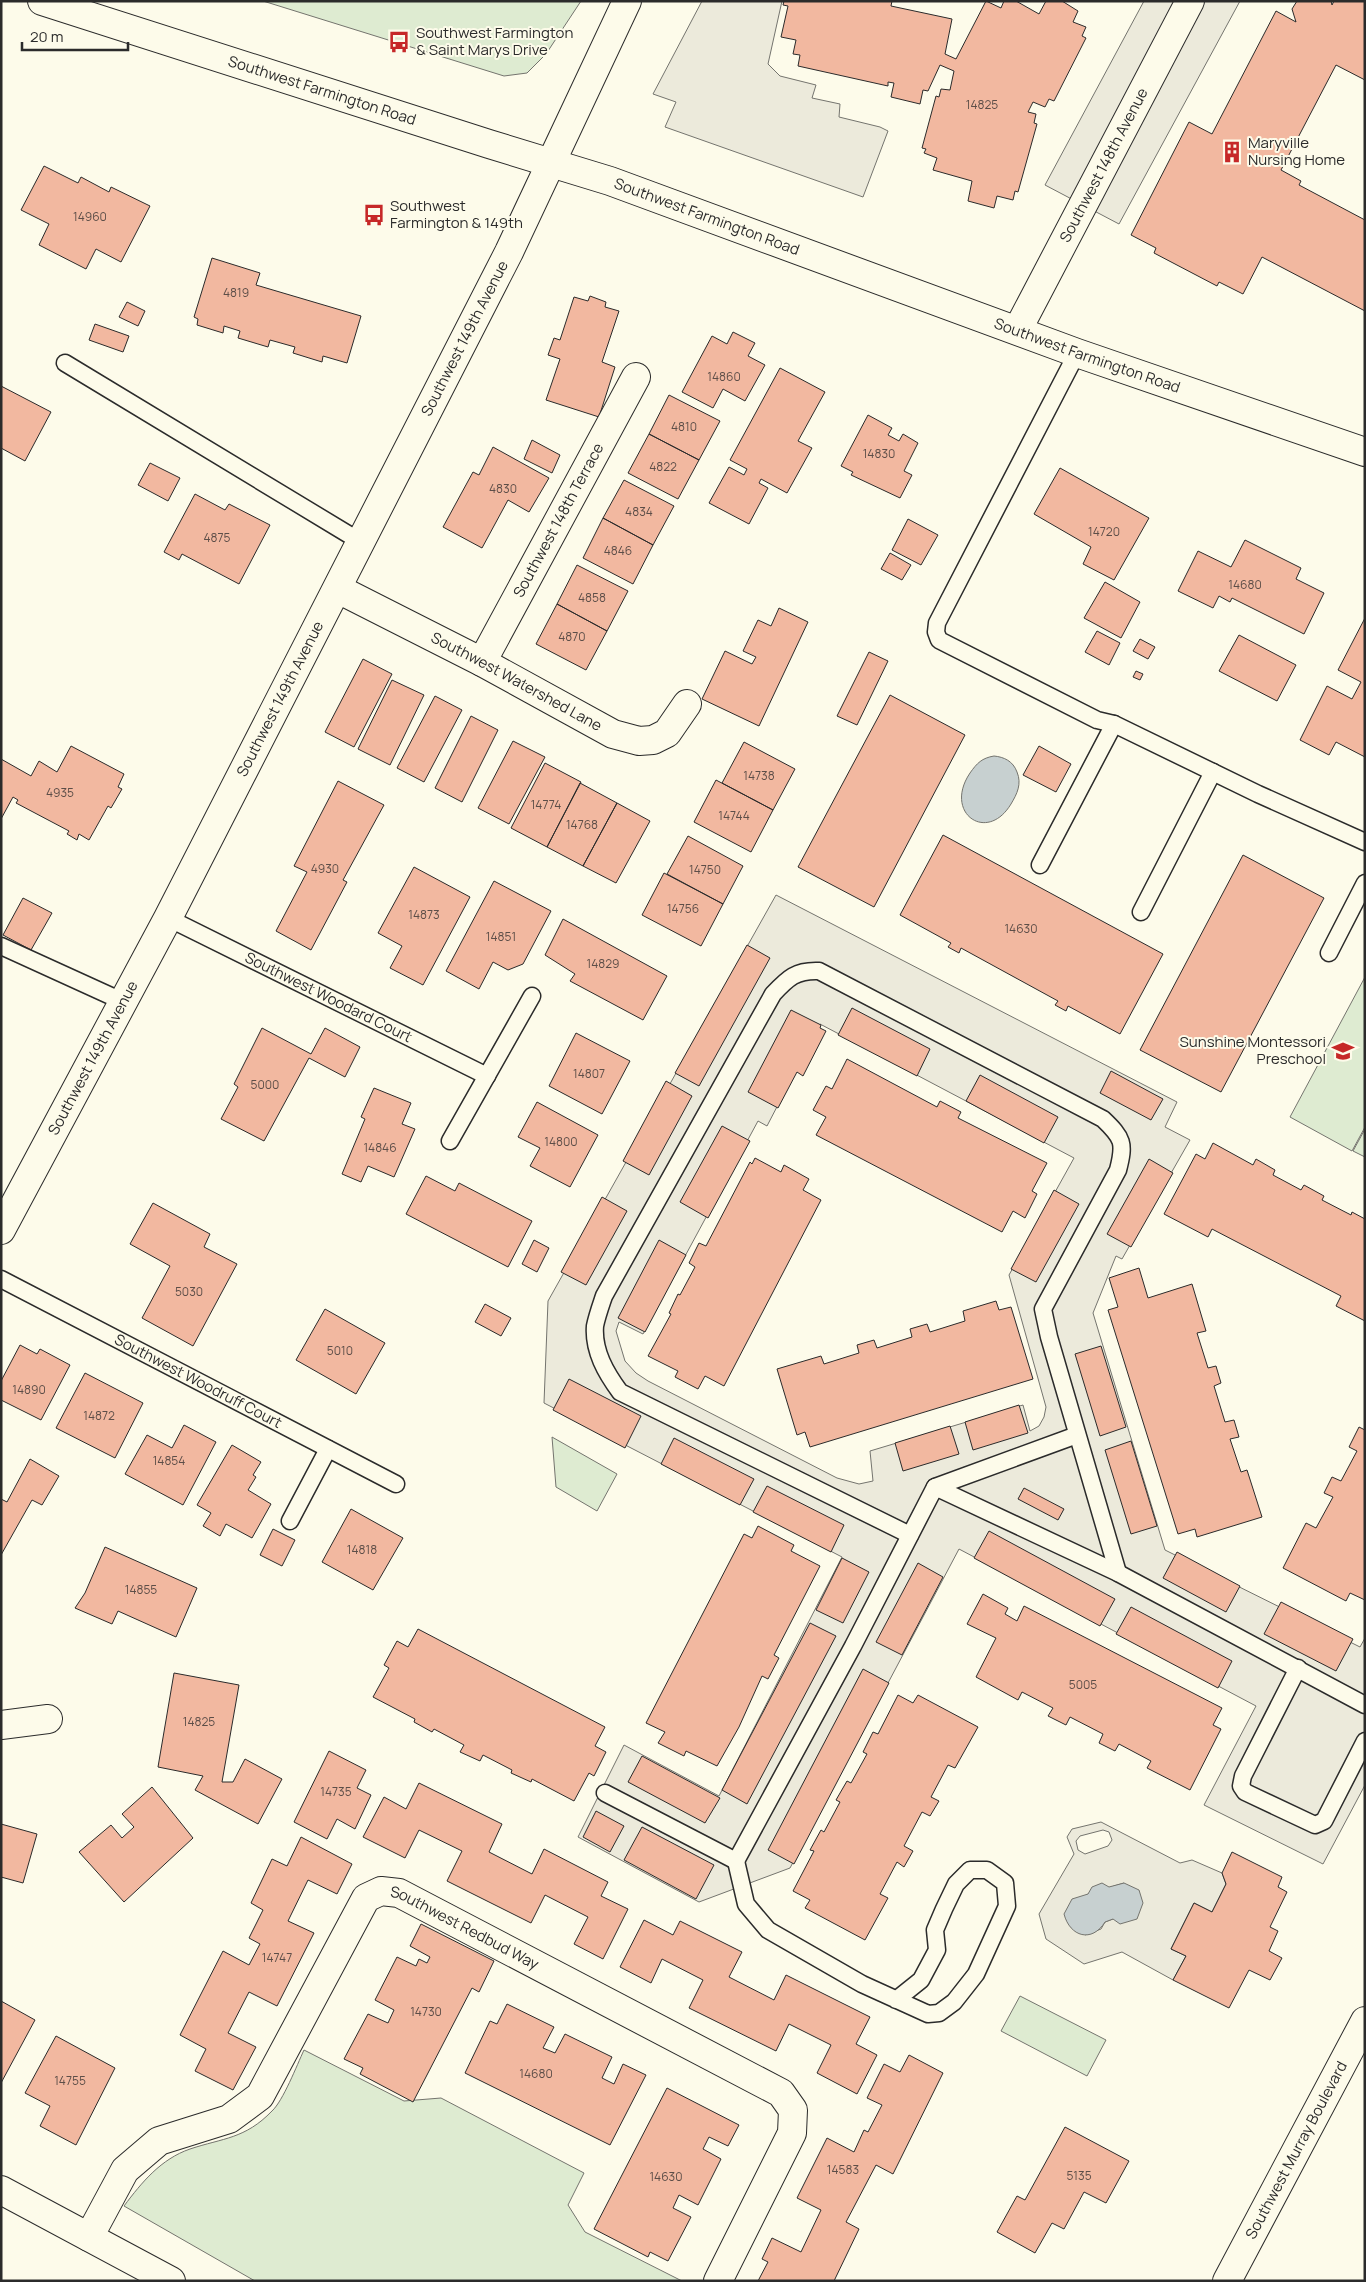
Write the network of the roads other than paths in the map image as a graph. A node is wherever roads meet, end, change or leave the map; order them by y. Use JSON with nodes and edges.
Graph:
{"nodes":[{"id":1,"x":42,"y":1,"type":"edge"},
{"id":2,"x":626,"y":1,"type":"edge"},
{"id":3,"x":1190,"y":1,"type":"edge"},
{"id":4,"x":550,"y":163,"type":"junction"},
{"id":5,"x":1018,"y":330,"type":"junction"},
{"id":6,"x":1077,"y":353,"type":"junction"},
{"id":7,"x":65,"y":363,"type":"dead end"},
{"id":8,"x":636,"y":378,"type":"dead end"},
{"id":9,"x":1365,"y":452,"type":"edge"},
{"id":10,"x":361,"y":542,"type":"junction"},
{"id":11,"x":338,"y":589,"type":"junction"},
{"id":12,"x":482,"y":662,"type":"junction"},
{"id":13,"x":686,"y":704,"type":"dead end"},
{"id":14,"x":1114,"y":724,"type":"junction"},
{"id":15,"x":1214,"y":772,"type":"junction"},
{"id":16,"x":1365,"y":842,"type":"edge"},
{"id":17,"x":1040,"y":865,"type":"dead end"},
{"id":18,"x":1365,"y":883,"type":"edge"},
{"id":19,"x":1141,"y":912,"type":"dead end"},
{"id":20,"x":168,"y":918,"type":"junction"},
{"id":21,"x":1,"y":946,"type":"edge"},
{"id":22,"x":1329,"y":953,"type":"dead end"},
{"id":23,"x":532,"y":996,"type":"dead end"},
{"id":24,"x":124,"y":1002,"type":"junction"},
{"id":25,"x":487,"y":1076,"type":"junction"},
{"id":26,"x":450,"y":1141,"type":"dead end"},
{"id":27,"x":1,"y":1230,"type":"edge"},
{"id":28,"x":1,"y":1279,"type":"edge"},
{"id":29,"x":1077,"y":1435,"type":"junction"},
{"id":30,"x":328,"y":1449,"type":"junction"},
{"id":31,"x":396,"y":1484,"type":"dead end"},
{"id":32,"x":935,"y":1487,"type":"junction"},
{"id":33,"x":290,"y":1521,"type":"dead end"},
{"id":34,"x":910,"y":1535,"type":"junction"},
{"id":35,"x":1118,"y":1573,"type":"junction"},
{"id":36,"x":1298,"y":1668,"type":"junction"},
{"id":37,"x":1365,"y":1704,"type":"edge"},
{"id":38,"x":48,"y":1719,"type":"dead end"},
{"id":39,"x":1,"y":1725,"type":"edge"},
{"id":40,"x":1365,"y":1741,"type":"edge"},
{"id":41,"x":605,"y":1793,"type":"dead end"},
{"id":42,"x":736,"y":1862,"type":"junction"},
{"id":43,"x":896,"y":2000,"type":"junction"},
{"id":44,"x":1365,"y":2021,"type":"edge"},
{"id":45,"x":1,"y":2190,"type":"edge"},
{"id":46,"x":88,"y":2238,"type":"junction"},
{"id":47,"x":172,"y":2281,"type":"edge"},
{"id":48,"x":718,"y":2281,"type":"edge"},
{"id":49,"x":1227,"y":2281,"type":"edge"}],
"edges":[{"from":1,"to":4,"type":"street","name":"Southwest Farmington Road"},
{"from":2,"to":4,"type":"street","name":"Southwest 149th Avenue"},
{"from":3,"to":5,"type":"street","name":"Southwest 148th Avenue"},
{"from":4,"to":5,"type":"street","name":"Southwest Farmington Road"},
{"from":4,"to":10,"type":"street","name":"Southwest 149th Avenue"},
{"from":5,"to":6,"type":"street","name":"Southwest Farmington Road"},
{"from":6,"to":9,"type":"street","name":"Southwest Farmington Road"},
{"from":6,"to":14,"type":"lane"},
{"from":7,"to":10,"type":"lane"},
{"from":8,"to":12,"type":"street","name":"Southwest 148th Terrace"},
{"from":10,"to":11,"type":"street","name":"Southwest 149th Avenue"},
{"from":11,"to":12,"type":"street","name":"Southwest Watershed Lane"},
{"from":11,"to":20,"type":"street","name":"Southwest 149th Avenue"},
{"from":12,"to":13,"type":"street","name":"Southwest Watershed Lane"},
{"from":14,"to":15,"type":"lane"},
{"from":14,"to":17,"type":"lane"},
{"from":15,"to":16,"type":"lane"},
{"from":15,"to":19,"type":"lane"},
{"from":18,"to":22,"type":"lane"},
{"from":20,"to":24,"type":"street","name":"Southwest 149th Avenue"},
{"from":20,"to":25,"type":"lane","name":"Southwest Woodard Court"},
{"from":21,"to":24,"type":"lane"},
{"from":23,"to":25,"type":"lane"},
{"from":24,"to":27,"type":"street","name":"Southwest 149th Avenue"},
{"from":25,"to":26,"type":"lane"},
{"from":28,"to":30,"type":"lane","name":"Southwest Woodruff Court"},
{"from":29,"to":32,"type":"lane"},
{"from":29,"to":34,"type":"lane"},
{"from":29,"to":35,"type":"lane"},
{"from":30,"to":31,"type":"lane","name":"Southwest Woodruff Court"},
{"from":30,"to":33,"type":"lane"},
{"from":32,"to":34,"type":"lane"},
{"from":32,"to":35,"type":"lane"},
{"from":34,"to":42,"type":"lane"},
{"from":35,"to":36,"type":"lane"},
{"from":36,"to":37,"type":"lane"},
{"from":36,"to":40,"type":"lane"},
{"from":38,"to":39,"type":"street"},
{"from":41,"to":42,"type":"lane"},
{"from":42,"to":43,"type":"lane"},
{"from":43,"to":43,"type":"lane"},
{"from":44,"to":49,"type":"street","name":"Southwest Murray Boulevard"},
{"from":45,"to":46,"type":"street"},
{"from":46,"to":47,"type":"street"},
{"from":46,"to":48,"type":"street","name":"Southwest Redbud Way"}]}
